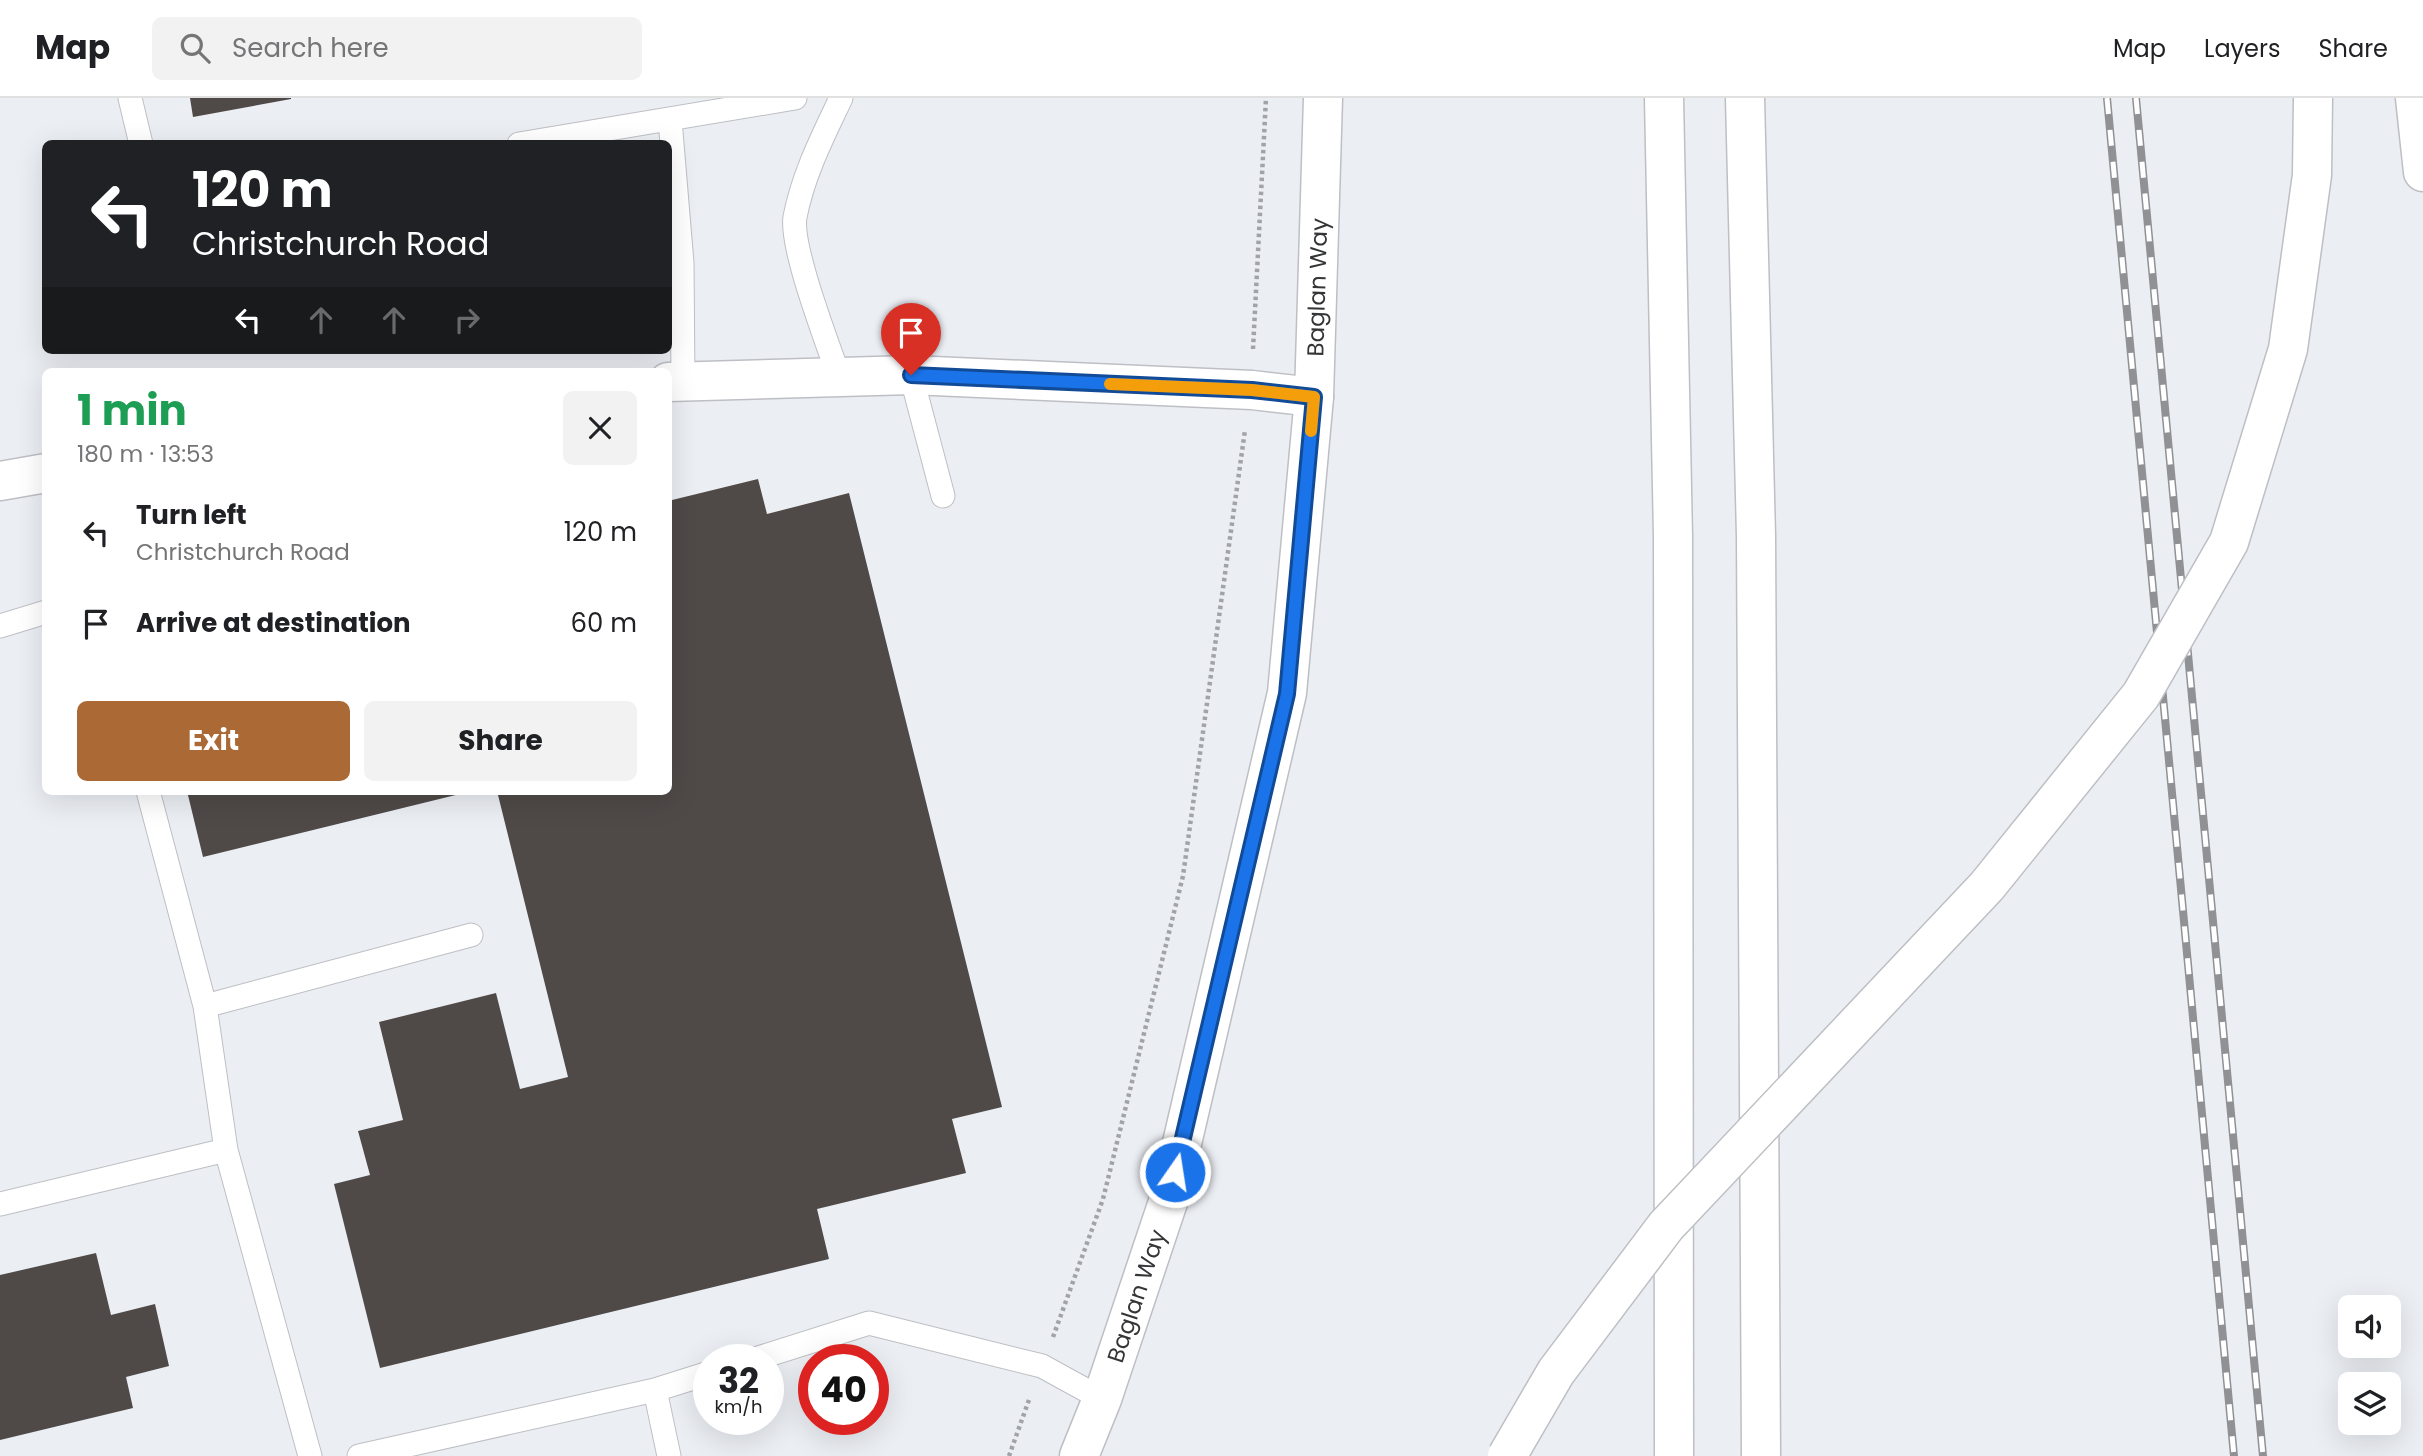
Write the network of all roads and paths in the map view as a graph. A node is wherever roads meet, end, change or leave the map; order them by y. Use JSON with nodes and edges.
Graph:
{"nodes":[{"id":1,"x":130,"y":98,"type":"edge"},
{"id":2,"x":795,"y":98,"type":"edge"},
{"id":3,"x":841,"y":98,"type":"edge"},
{"id":4,"x":1266,"y":98,"type":"edge"},
{"id":5,"x":1323,"y":98,"type":"edge"},
{"id":6,"x":1664,"y":98,"type":"edge"},
{"id":7,"x":1745,"y":98,"type":"edge"},
{"id":8,"x":2313,"y":98,"type":"edge"},
{"id":9,"x":2415,"y":98,"type":"edge"},
{"id":10,"x":670,"y":120,"type":"junction"},
{"id":11,"x":140,"y":140,"type":"edge"},
{"id":12,"x":544,"y":140,"type":"edge"},
{"id":13,"x":672,"y":140,"type":"edge"},
{"id":14,"x":672,"y":144,"type":"edge"},
{"id":15,"x":2423,"y":172,"type":"edge"},
{"id":16,"x":911,"y":375,"type":"junction"},
{"id":17,"x":839,"y":377,"type":"junction"},
{"id":18,"x":676,"y":382,"type":"edge"},
{"id":19,"x":1252,"y":390,"type":"junction"},
{"id":20,"x":1314,"y":397,"type":"junction"},
{"id":21,"x":42,"y":474,"type":"edge"},
{"id":22,"x":0,"y":481,"type":"edge"},
{"id":23,"x":943,"y":496,"type":"dead end"},
{"id":24,"x":42,"y":613,"type":"edge"},
{"id":25,"x":0,"y":626,"type":"edge"},
{"id":26,"x":149,"y":795,"type":"edge"},
{"id":27,"x":471,"y":936,"type":"dead end"},
{"id":28,"x":205,"y":1006,"type":"junction"},
{"id":29,"x":226,"y":1150,"type":"junction"},
{"id":30,"x":0,"y":1204,"type":"edge"},
{"id":31,"x":784,"y":1350,"type":"edge"},
{"id":32,"x":1042,"y":1366,"type":"junction"},
{"id":33,"x":693,"y":1378,"type":"edge"},
{"id":34,"x":655,"y":1390,"type":"junction"},
{"id":35,"x":1102,"y":1399,"type":"junction"},
{"id":36,"x":310,"y":1456,"type":"edge"},
{"id":37,"x":359,"y":1456,"type":"edge"},
{"id":38,"x":669,"y":1456,"type":"edge"},
{"id":39,"x":1009,"y":1456,"type":"edge"},
{"id":40,"x":1079,"y":1456,"type":"edge"},
{"id":41,"x":1507,"y":1456,"type":"edge"},
{"id":42,"x":1674,"y":1456,"type":"edge"},
{"id":43,"x":1761,"y":1456,"type":"edge"}],
"edges":[{"from":1,"to":11,"type":"lane"},
{"from":2,"to":10,"type":"lane"},
{"from":3,"to":17,"type":"lane"},
{"from":4,"to":19,"type":"path"},
{"from":5,"to":20,"type":"main road","name":"Baglan Way"},
{"from":6,"to":42,"type":"main road"},
{"from":7,"to":43,"type":"main road"},
{"from":8,"to":41,"type":"main road","bridge":true},
{"from":9,"to":15,"type":"main road"},
{"from":10,"to":12,"type":"lane"},
{"from":10,"to":13,"type":"lane"},
{"from":14,"to":18,"type":"lane"},
{"from":16,"to":17,"type":"main road"},
{"from":16,"to":19,"type":"main road"},
{"from":16,"to":23,"type":"lane"},
{"from":17,"to":18,"type":"main road"},
{"from":19,"to":20,"type":"main road"},
{"from":19,"to":32,"type":"path"},
{"from":20,"to":35,"type":"main road","name":"Baglan Way"},
{"from":21,"to":22,"type":"main road"},
{"from":24,"to":25,"type":"lane"},
{"from":26,"to":28,"type":"lane"},
{"from":27,"to":28,"type":"lane"},
{"from":28,"to":29,"type":"lane"},
{"from":29,"to":30,"type":"lane"},
{"from":29,"to":36,"type":"lane"},
{"from":31,"to":32,"type":"lane"},
{"from":32,"to":35,"type":"lane"},
{"from":32,"to":39,"type":"path"},
{"from":33,"to":34,"type":"lane"},
{"from":34,"to":37,"type":"lane"},
{"from":34,"to":38,"type":"lane"},
{"from":35,"to":40,"type":"main road","name":"Baglan Way"}]}
